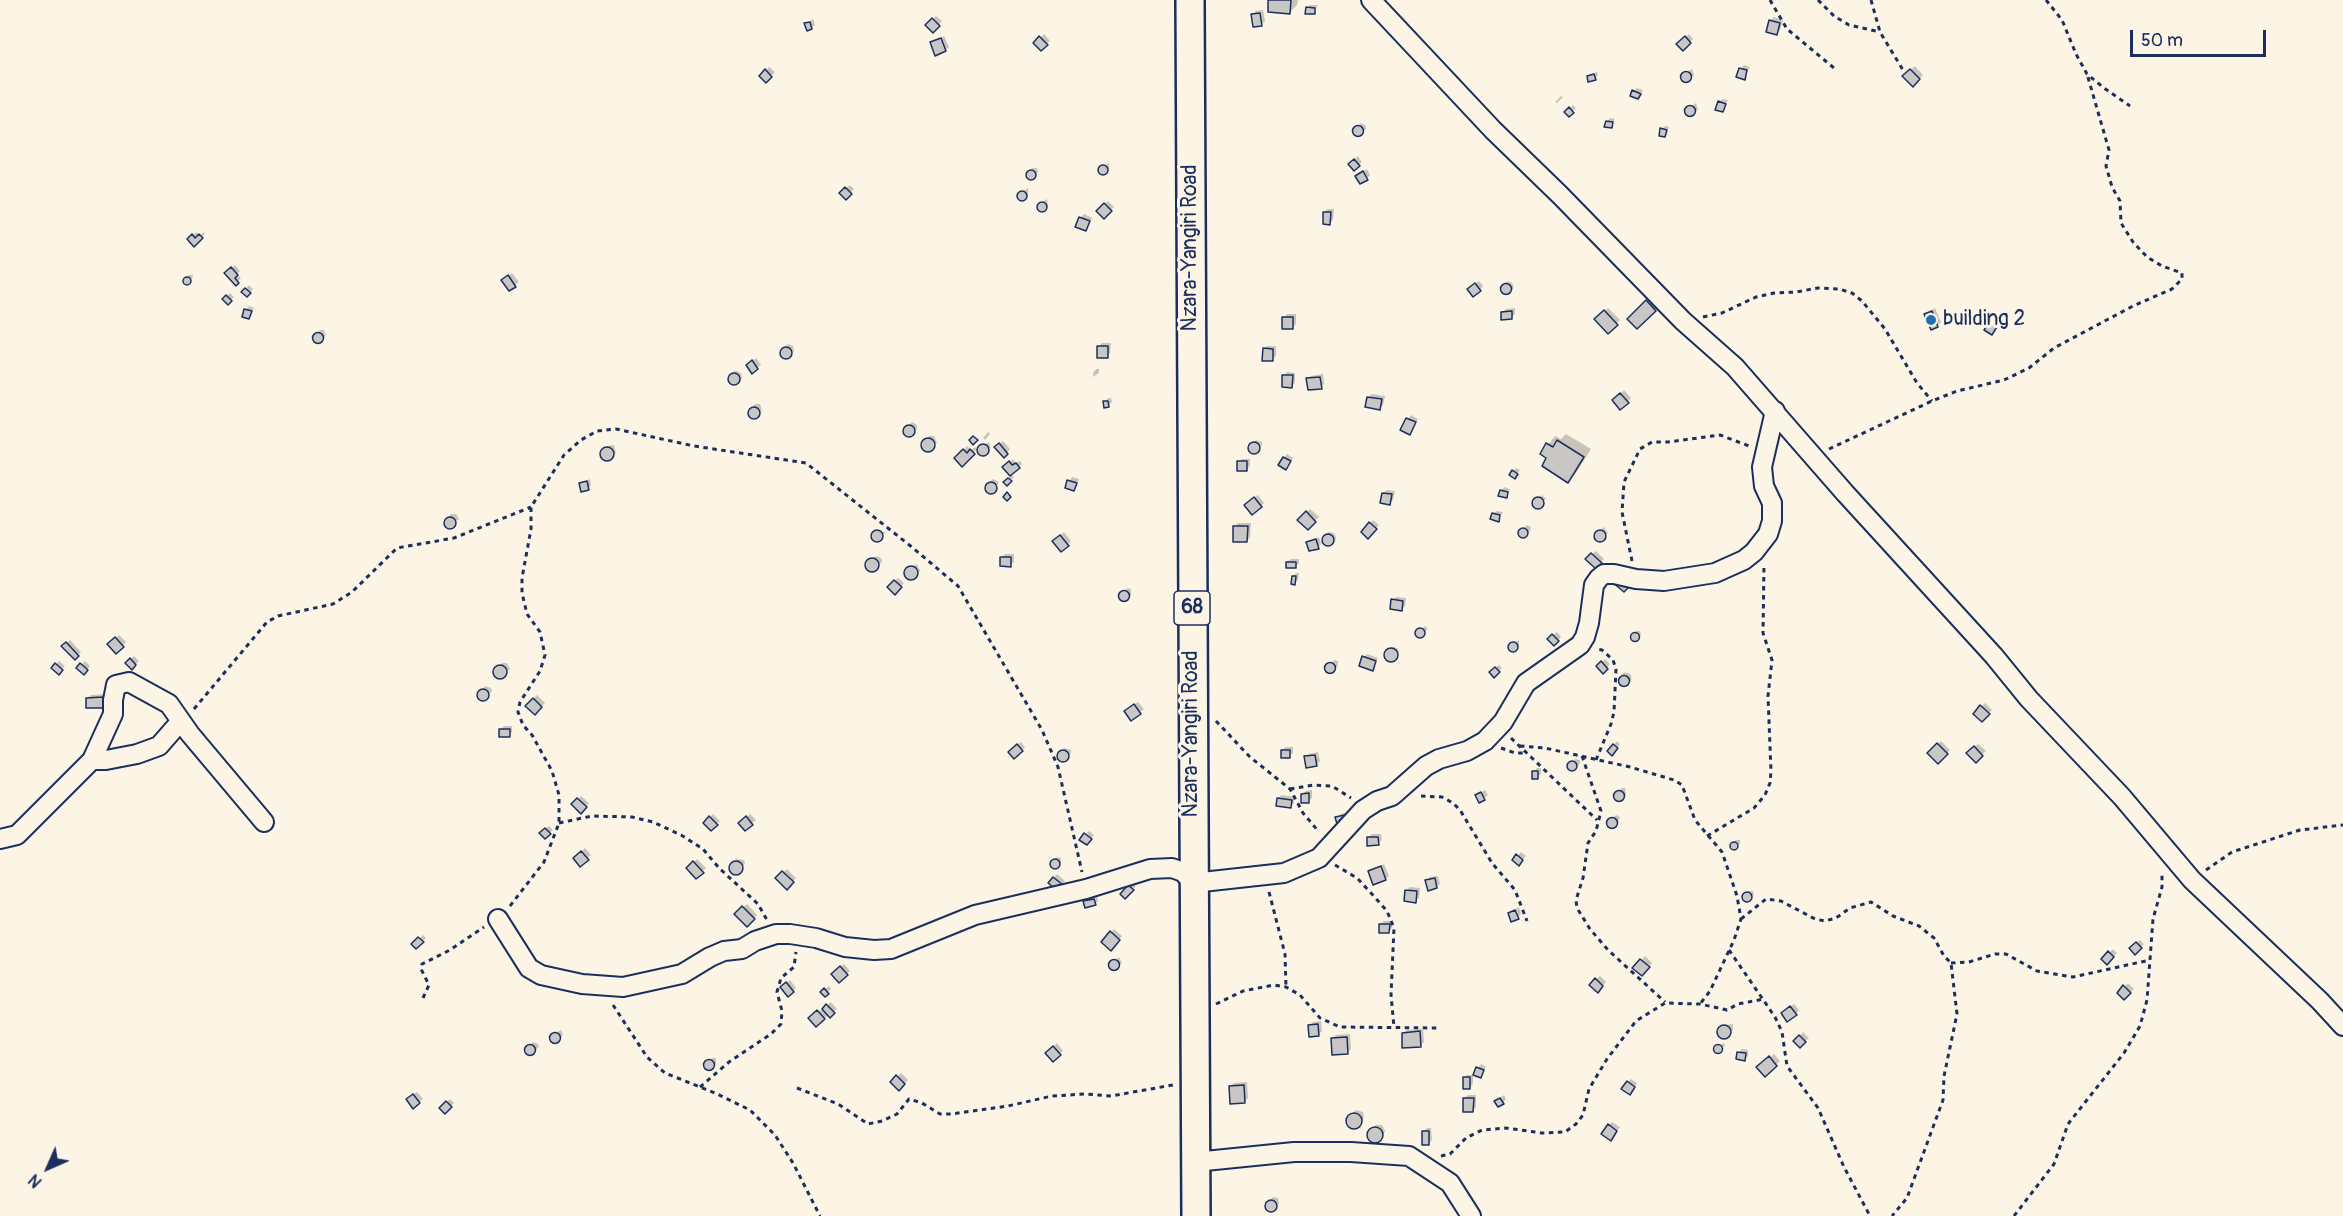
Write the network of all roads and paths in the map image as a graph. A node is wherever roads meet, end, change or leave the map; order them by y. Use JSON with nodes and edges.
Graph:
{"nodes":[{"id":1,"x":1190,"y":0,"type":"edge"},
{"id":2,"x":1371,"y":0,"type":"edge"},
{"id":3,"x":1770,"y":0,"type":"edge"},
{"id":4,"x":1818,"y":0,"type":"edge"},
{"id":5,"x":1871,"y":0,"type":"edge"},
{"id":6,"x":2046,"y":0,"type":"edge"},
{"id":7,"x":1880,"y":32,"type":"junction"},
{"id":8,"x":1834,"y":68,"type":"dead end"},
{"id":9,"x":1903,"y":70,"type":"dead end"},
{"id":10,"x":2087,"y":74,"type":"junction"},
{"id":11,"x":2130,"y":106,"type":"dead end"},
{"id":12,"x":1683,"y":321,"type":"junction"},
{"id":13,"x":1932,"y":401,"type":"junction"},
{"id":14,"x":1775,"y":411,"type":"junction"},
{"id":15,"x":1765,"y":452,"type":"junction"},
{"id":16,"x":1816,"y":460,"type":"junction"},
{"id":17,"x":531,"y":507,"type":"junction"},
{"id":18,"x":1758,"y":546,"type":"junction"},
{"id":19,"x":1636,"y":579,"type":"junction"},
{"id":20,"x":1580,"y":645,"type":"junction"},
{"id":21,"x":1192,"y":699,"type":"junction"},
{"id":22,"x":1499,"y":726,"type":"junction"},
{"id":23,"x":185,"y":728,"type":"junction"},
{"id":24,"x":1485,"y":741,"type":"junction"},
{"id":25,"x":1520,"y":746,"type":"junction"},
{"id":26,"x":1526,"y":753,"type":"junction"},
{"id":27,"x":1582,"y":756,"type":"junction"},
{"id":28,"x":92,"y":760,"type":"junction"},
{"id":29,"x":1596,"y":760,"type":"junction"},
{"id":30,"x":1290,"y":789,"type":"junction"},
{"id":31,"x":1392,"y":796,"type":"junction"},
{"id":32,"x":1363,"y":810,"type":"junction"},
{"id":33,"x":1598,"y":821,"type":"junction"},
{"id":34,"x":264,"y":822,"type":"dead end"},
{"id":35,"x":559,"y":823,"type":"junction"},
{"id":36,"x":2343,"y":825,"type":"edge"},
{"id":37,"x":1707,"y":836,"type":"junction"},
{"id":38,"x":0,"y":839,"type":"edge"},
{"id":39,"x":2162,"y":843,"type":"junction"},
{"id":40,"x":1324,"y":853,"type":"junction"},
{"id":41,"x":1262,"y":877,"type":"junction"},
{"id":42,"x":2192,"y":880,"type":"junction"},
{"id":43,"x":1193,"y":883,"type":"junction"},
{"id":44,"x":1086,"y":889,"type":"junction"},
{"id":45,"x":498,"y":919,"type":"junction"},
{"id":46,"x":1741,"y":919,"type":"junction"},
{"id":47,"x":1527,"y":921,"type":"dead end"},
{"id":48,"x":783,"y":934,"type":"junction"},
{"id":49,"x":1729,"y":950,"type":"junction"},
{"id":50,"x":2150,"y":960,"type":"junction"},
{"id":51,"x":1951,"y":963,"type":"junction"},
{"id":52,"x":599,"y":986,"type":"junction"},
{"id":53,"x":1286,"y":987,"type":"junction"},
{"id":54,"x":423,"y":998,"type":"dead end"},
{"id":55,"x":1764,"y":999,"type":"junction"},
{"id":56,"x":1665,"y":1003,"type":"junction"},
{"id":57,"x":1700,"y":1004,"type":"junction"},
{"id":58,"x":1194,"y":1018,"type":"junction"},
{"id":59,"x":2343,"y":1026,"type":"edge"},
{"id":60,"x":1394,"y":1028,"type":"junction"},
{"id":61,"x":1437,"y":1028,"type":"dead end"},
{"id":62,"x":1196,"y":1082,"type":"junction"},
{"id":63,"x":700,"y":1087,"type":"junction"},
{"id":64,"x":798,"y":1088,"type":"dead end"},
{"id":65,"x":1409,"y":1156,"type":"junction"},
{"id":66,"x":1195,"y":1162,"type":"junction"},
{"id":67,"x":820,"y":1216,"type":"edge"},
{"id":68,"x":1196,"y":1216,"type":"edge"},
{"id":69,"x":1471,"y":1216,"type":"edge"},
{"id":70,"x":1870,"y":1216,"type":"edge"},
{"id":71,"x":1892,"y":1216,"type":"edge"},
{"id":72,"x":2014,"y":1216,"type":"edge"}],
"edges":[{"from":1,"to":21,"type":"main road","name":"Nzara-Yangiri Road","number":"68"},
{"from":2,"to":12,"type":"street"},
{"from":3,"to":8,"type":"path"},
{"from":4,"to":7,"type":"path"},
{"from":5,"to":7,"type":"path"},
{"from":6,"to":10,"type":"path"},
{"from":7,"to":9,"type":"path"},
{"from":10,"to":11,"type":"path"},
{"from":10,"to":13,"type":"path"},
{"from":12,"to":13,"type":"path"},
{"from":12,"to":14,"type":"street"},
{"from":13,"to":16,"type":"path"},
{"from":14,"to":15,"type":"street"},
{"from":14,"to":16,"type":"street"},
{"from":15,"to":18,"type":"street"},
{"from":15,"to":19,"type":"path"},
{"from":16,"to":39,"type":"street"},
{"from":17,"to":23,"type":"path"},
{"from":17,"to":35,"type":"path"},
{"from":17,"to":44,"type":"path"},
{"from":18,"to":19,"type":"street"},
{"from":18,"to":37,"type":"path"},
{"from":19,"to":20,"type":"street"},
{"from":20,"to":22,"type":"street"},
{"from":20,"to":29,"type":"path"},
{"from":21,"to":30,"type":"path"},
{"from":21,"to":43,"type":"main road","name":"Nzara-Yangiri Road","number":"68"},
{"from":22,"to":24,"type":"street"},
{"from":22,"to":25,"type":"path"},
{"from":23,"to":28,"type":"street"},
{"from":23,"to":28,"type":"street"},
{"from":23,"to":34,"type":"street"},
{"from":24,"to":26,"type":"path"},
{"from":24,"to":31,"type":"street"},
{"from":25,"to":26,"type":"path"},
{"from":25,"to":27,"type":"path"},
{"from":26,"to":33,"type":"path"},
{"from":27,"to":29,"type":"path"},
{"from":27,"to":33,"type":"path"},
{"from":28,"to":38,"type":"street"},
{"from":29,"to":37,"type":"path"},
{"from":30,"to":32,"type":"path"},
{"from":30,"to":40,"type":"path"},
{"from":31,"to":32,"type":"street"},
{"from":31,"to":47,"type":"path"},
{"from":32,"to":40,"type":"street"},
{"from":33,"to":56,"type":"path"},
{"from":35,"to":45,"type":"path"},
{"from":35,"to":48,"type":"path"},
{"from":36,"to":42,"type":"path"},
{"from":37,"to":46,"type":"path"},
{"from":39,"to":42,"type":"street"},
{"from":39,"to":50,"type":"path"},
{"from":40,"to":41,"type":"street"},
{"from":40,"to":60,"type":"path"},
{"from":41,"to":43,"type":"street"},
{"from":41,"to":53,"type":"path"},
{"from":42,"to":59,"type":"street"},
{"from":43,"to":44,"type":"street"},
{"from":43,"to":58,"type":"main road","name":"Nzara-Yangiri Road","number":"68"},
{"from":44,"to":48,"type":"street"},
{"from":45,"to":52,"type":"street"},
{"from":45,"to":54,"type":"path"},
{"from":46,"to":49,"type":"path"},
{"from":46,"to":51,"type":"path"},
{"from":48,"to":52,"type":"street"},
{"from":48,"to":63,"type":"path"},
{"from":49,"to":55,"type":"path"},
{"from":49,"to":57,"type":"path"},
{"from":50,"to":51,"type":"path"},
{"from":50,"to":72,"type":"path"},
{"from":51,"to":71,"type":"path"},
{"from":52,"to":63,"type":"path"},
{"from":53,"to":58,"type":"path"},
{"from":53,"to":60,"type":"path"},
{"from":55,"to":57,"type":"path"},
{"from":55,"to":70,"type":"path"},
{"from":56,"to":57,"type":"path"},
{"from":56,"to":65,"type":"path"},
{"from":58,"to":62,"type":"main road","name":"Nzara-Yangiri Road","number":"68"},
{"from":60,"to":61,"type":"path"},
{"from":62,"to":64,"type":"path"},
{"from":62,"to":66,"type":"main road","name":"Nzara-Yangiri Road","number":"68"},
{"from":63,"to":67,"type":"path"},
{"from":65,"to":66,"type":"street"},
{"from":65,"to":69,"type":"street"},
{"from":66,"to":68,"type":"main road","name":"Nzara-Yangiri Road","number":"68"}]}
